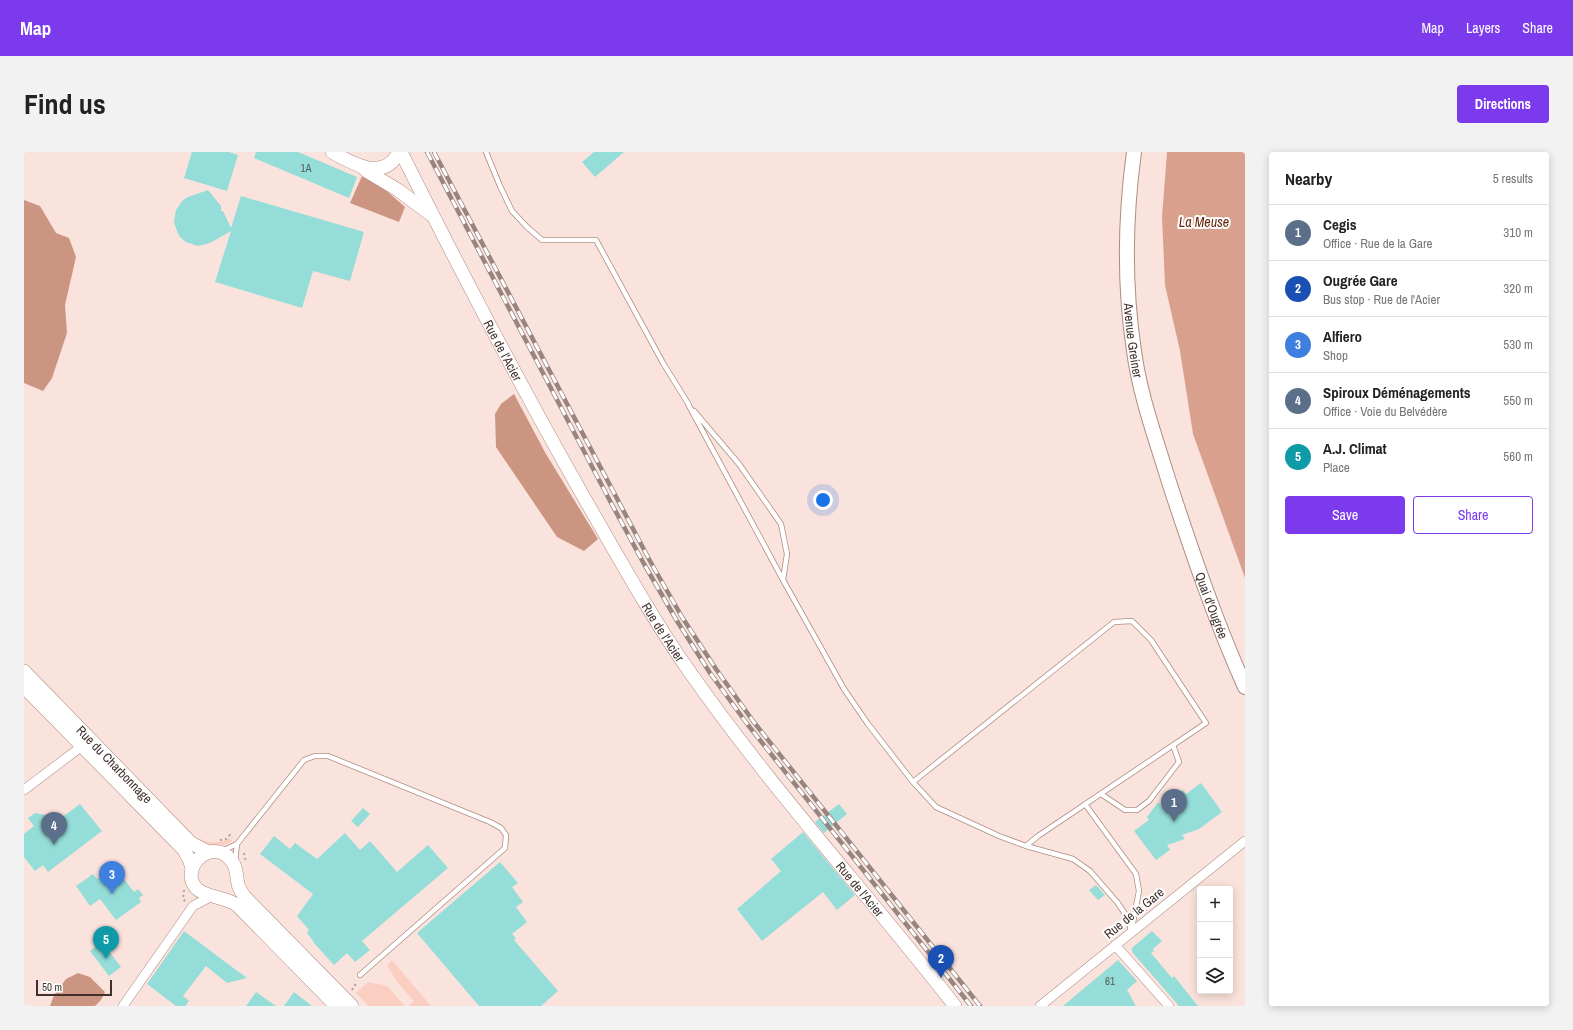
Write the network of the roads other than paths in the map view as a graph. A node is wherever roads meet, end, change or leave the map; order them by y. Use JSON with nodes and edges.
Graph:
{"nodes":[{"id":1,"x":332,"y":152,"type":"edge"},
{"id":2,"x":400,"y":152,"type":"edge"},
{"id":3,"x":486,"y":152,"type":"edge"},
{"id":4,"x":1134,"y":152,"type":"edge"},
{"id":5,"x":361,"y":166,"type":"junction"},
{"id":6,"x":433,"y":216,"type":"junction"},
{"id":7,"x":688,"y":404,"type":"junction"},
{"id":8,"x":1182,"y":523,"type":"joint"},
{"id":9,"x":783,"y":580,"type":"junction"},
{"id":10,"x":24,"y":671,"type":"edge"},
{"id":11,"x":1245,"y":686,"type":"edge"},
{"id":12,"x":24,"y":687,"type":"edge"},
{"id":13,"x":1173,"y":745,"type":"junction"},
{"id":14,"x":82,"y":746,"type":"junction"},
{"id":15,"x":913,"y":782,"type":"junction"},
{"id":16,"x":24,"y":790,"type":"edge"},
{"id":17,"x":1101,"y":794,"type":"junction"},
{"id":18,"x":1085,"y":804,"type":"junction"},
{"id":19,"x":1245,"y":841,"type":"edge"},
{"id":20,"x":237,"y":844,"type":"junction"},
{"id":21,"x":1026,"y":846,"type":"junction"},
{"id":22,"x":214,"y":852,"type":"junction"},
{"id":23,"x":192,"y":868,"type":"junction"},
{"id":24,"x":236,"y":871,"type":"junction"},
{"id":25,"x":195,"y":885,"type":"junction"},
{"id":26,"x":213,"y":896,"type":"junction"},
{"id":27,"x":193,"y":906,"type":"junction"},
{"id":28,"x":1131,"y":931,"type":"junction"},
{"id":29,"x":1115,"y":945,"type":"junction"},
{"id":30,"x":360,"y":975,"type":"road end"},
{"id":31,"x":123,"y":1006,"type":"edge"},
{"id":32,"x":336,"y":1006,"type":"edge"},
{"id":33,"x":352,"y":1006,"type":"edge"},
{"id":34,"x":955,"y":1006,"type":"edge"},
{"id":35,"x":1040,"y":1006,"type":"edge"},
{"id":36,"x":1169,"y":1006,"type":"edge"}],
"edges":[{"from":1,"to":5,"type":"main road"},
{"from":2,"to":5,"type":"main road"},
{"from":2,"to":6,"type":"main road","name":"Rue de l'Acier"},
{"from":3,"to":7,"type":"lane"},
{"from":4,"to":8,"type":"main road","name":"Avenue Greiner"},
{"from":5,"to":6,"type":"main road"},
{"from":6,"to":34,"type":"main road","name":"Rue de l'Acier"},
{"from":7,"to":9,"type":"lane"},
{"from":7,"to":9,"type":"lane"},
{"from":8,"to":11,"type":"main road","name":"Quai d'Ougrée"},
{"from":9,"to":15,"type":"lane"},
{"from":10,"to":22,"type":"main road","name":"Rue du Charbonnage"},
{"from":12,"to":14,"type":"main road","name":"Rue du Charbonnage"},
{"from":13,"to":15,"type":"lane"},
{"from":13,"to":17,"type":"lane"},
{"from":13,"to":17,"type":"lane"},
{"from":14,"to":16,"type":"street"},
{"from":14,"to":23,"type":"main road","name":"Rue du Charbonnage"},
{"from":15,"to":21,"type":"lane"},
{"from":17,"to":18,"type":"lane"},
{"from":18,"to":21,"type":"lane"},
{"from":18,"to":28,"type":"lane"},
{"from":19,"to":28,"type":"street","name":"Rue de la Gare"},
{"from":20,"to":22,"type":"lane"},
{"from":20,"to":24,"type":"lane"},
{"from":20,"to":30,"type":"lane"},
{"from":21,"to":28,"type":"lane"},
{"from":22,"to":23,"type":"main road"},
{"from":22,"to":24,"type":"main road","name":"Rue du Charbonnage"},
{"from":23,"to":25,"type":"main road","name":"Rue du Charbonnage"},
{"from":24,"to":26,"type":"main road"},
{"from":24,"to":33,"type":"main road","name":"Rue du Charbonnage"},
{"from":25,"to":26,"type":"main road"},
{"from":25,"to":27,"type":"street"},
{"from":26,"to":27,"type":"street"},
{"from":26,"to":32,"type":"main road"},
{"from":27,"to":31,"type":"street"},
{"from":28,"to":29,"type":"street","name":"Rue de la Gare"},
{"from":29,"to":35,"type":"street","name":"Rue de la Gare"},
{"from":29,"to":36,"type":"street"}]}
